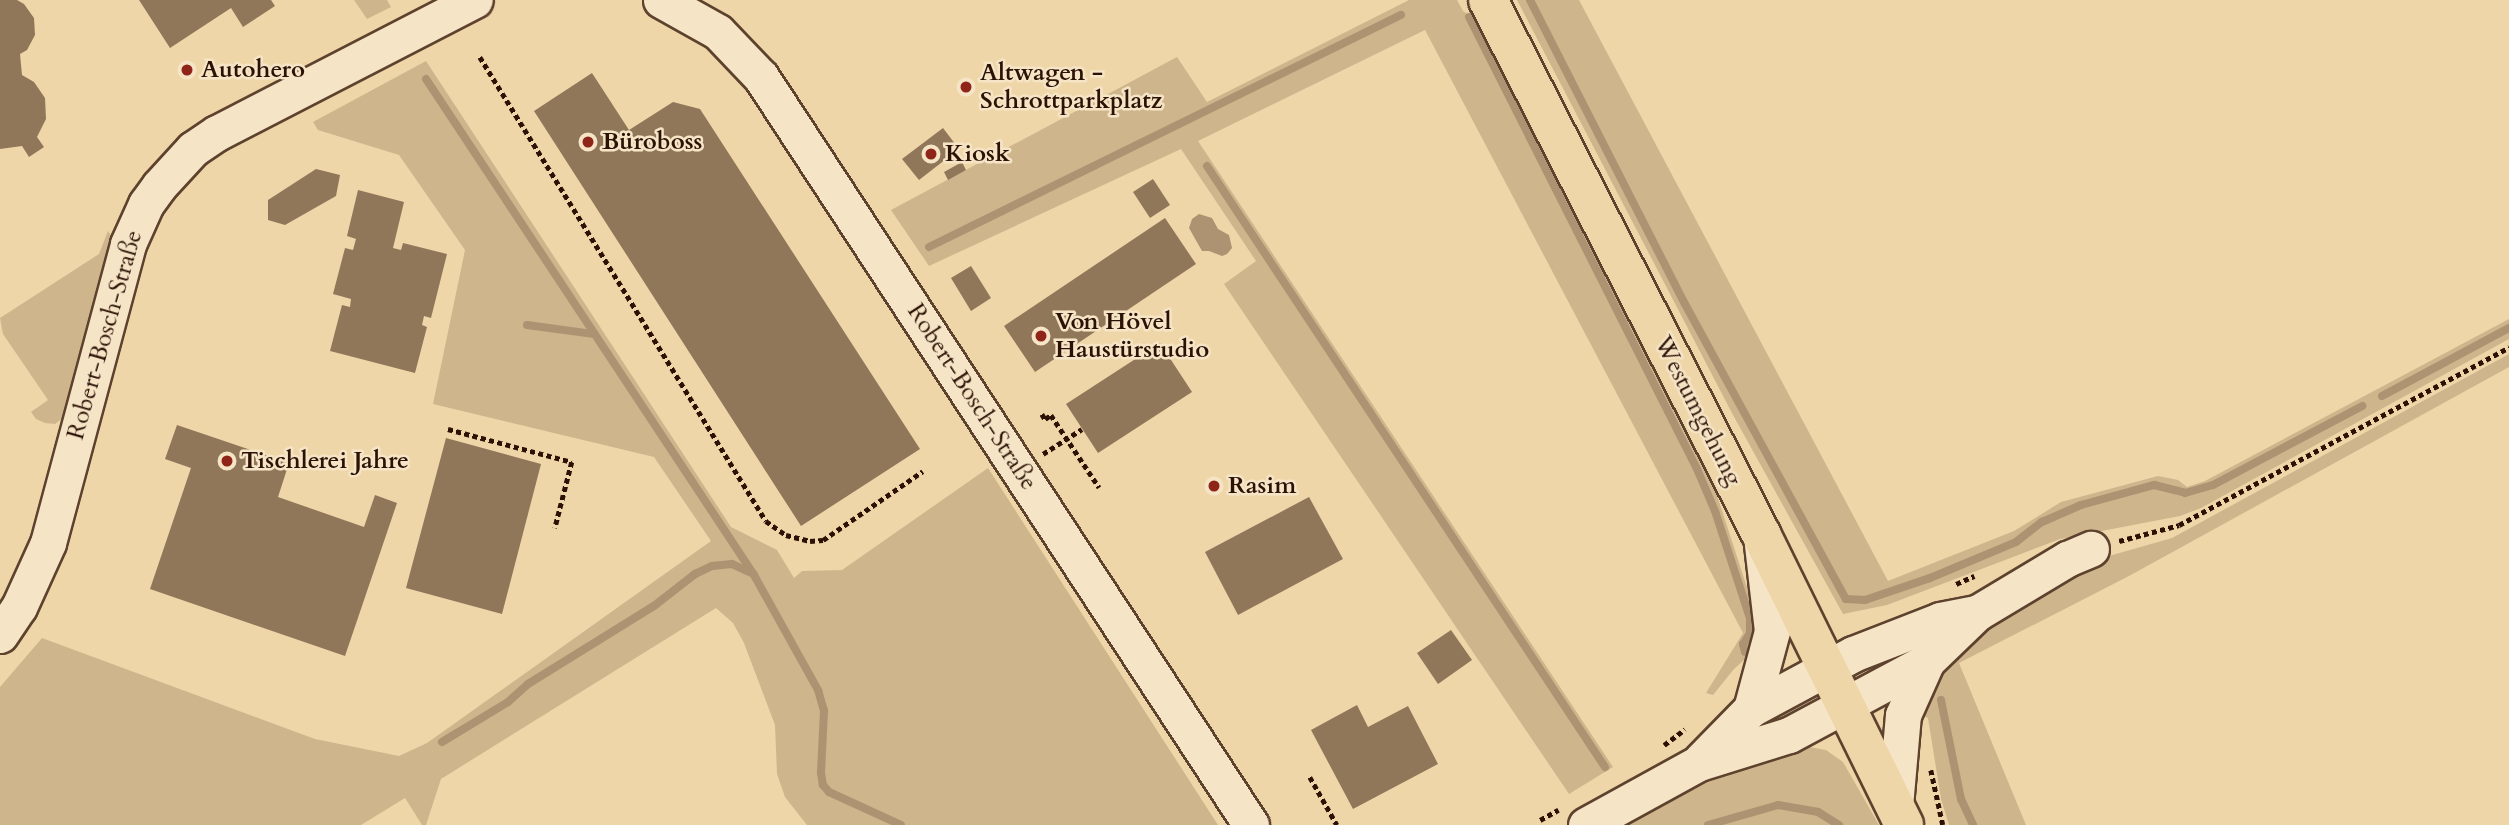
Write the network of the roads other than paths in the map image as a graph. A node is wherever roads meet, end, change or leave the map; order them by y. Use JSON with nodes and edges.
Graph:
{"nodes":[{"id":1,"x":475,"y":0,"type":"edge"},
{"id":2,"x":662,"y":0,"type":"edge"},
{"id":3,"x":1488,"y":0,"type":"edge"},
{"id":4,"x":1761,"y":534,"type":"junction"},
{"id":5,"x":2091,"y":549,"type":"road end"},
{"id":6,"x":1977,"y":614,"type":"junction"},
{"id":7,"x":0,"y":635,"type":"edge"},
{"id":8,"x":1927,"y":661,"type":"junction"},
{"id":9,"x":1828,"y":669,"type":"junction"},
{"id":10,"x":1846,"y":704,"type":"junction"},
{"id":11,"x":1751,"y":709,"type":"junction"},
{"id":12,"x":1699,"y":763,"type":"junction"},
{"id":13,"x":1900,"y":816,"type":"edge"},
{"id":14,"x":1251,"y":825,"type":"edge"},
{"id":15,"x":1586,"y":825,"type":"edge"}],
"edges":[{"from":1,"to":7,"type":"street","name":"Robert-Bosch-Straße"},
{"from":2,"to":14,"type":"street","name":"Robert-Bosch-Straße"},
{"from":3,"to":4,"type":"main road","name":"Westumgehung"},
{"from":4,"to":9,"type":"main road","name":"Westumgehung"},
{"from":4,"to":11,"type":"street"},
{"from":5,"to":6,"type":"street"},
{"from":6,"to":8,"type":"street"},
{"from":6,"to":9,"type":"street"},
{"from":8,"to":10,"type":"street"},
{"from":8,"to":13,"type":"street"},
{"from":9,"to":10,"type":"main road","name":"Westumgehung"},
{"from":9,"to":11,"type":"street"},
{"from":10,"to":12,"type":"street"},
{"from":10,"to":13,"type":"main road","name":"Westumgehung"},
{"from":11,"to":12,"type":"street"},
{"from":12,"to":15,"type":"street"}]}
